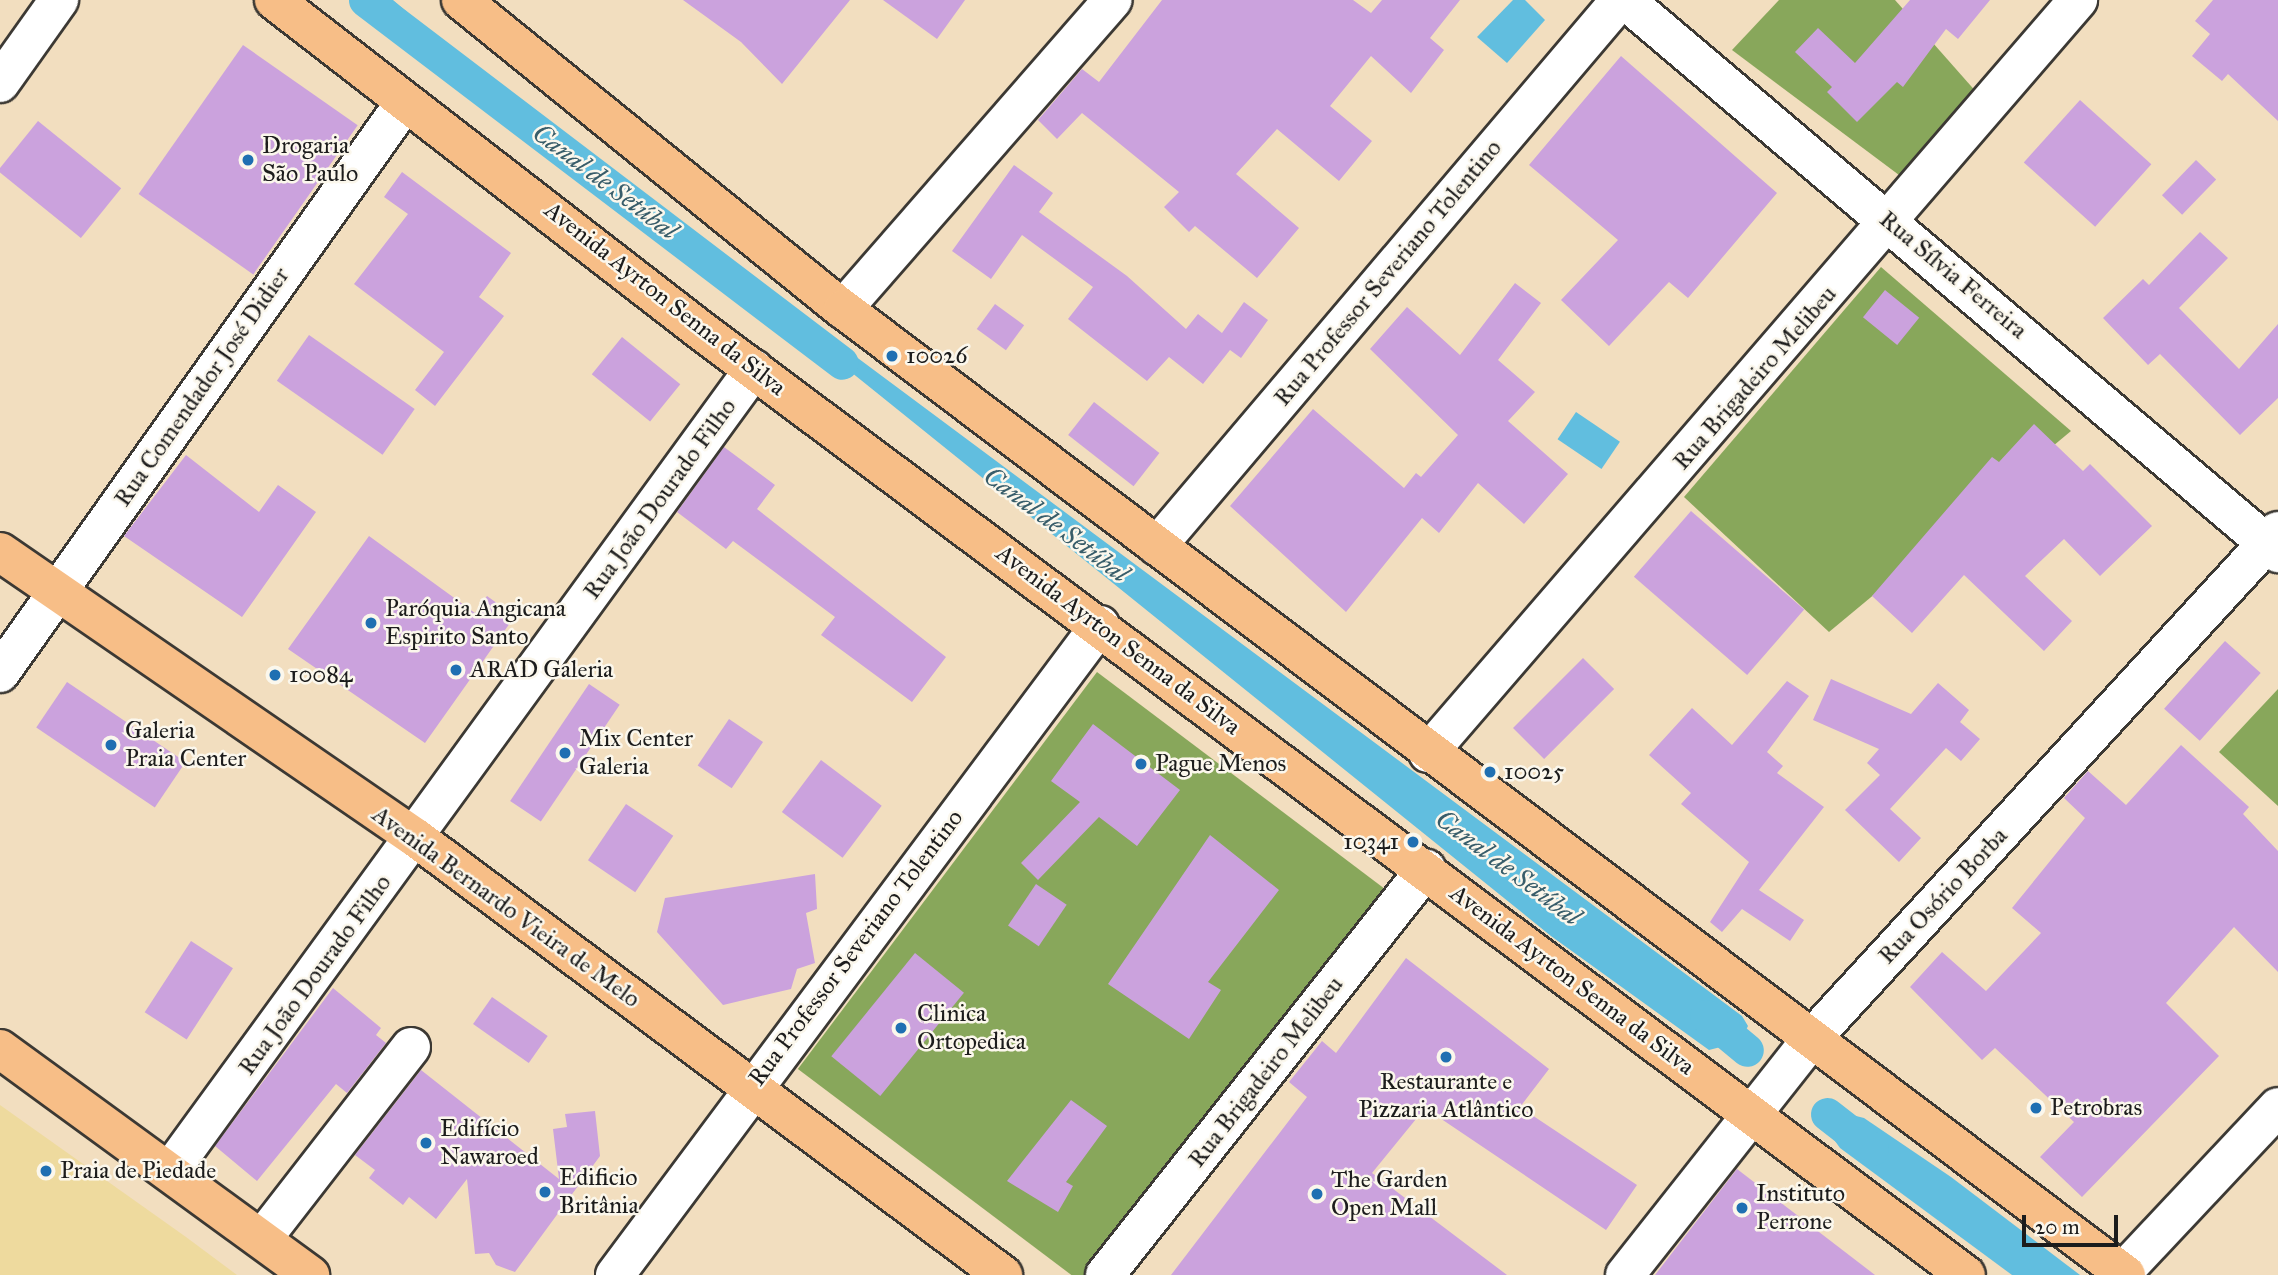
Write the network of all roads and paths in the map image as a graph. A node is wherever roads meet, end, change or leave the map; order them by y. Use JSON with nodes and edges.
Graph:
{"nodes":[{"id":1,"x":59,"y":0,"type":"edge"},
{"id":2,"x":274,"y":0,"type":"edge"},
{"id":3,"x":1113,"y":0,"type":"edge"},
{"id":4,"x":1622,"y":0,"type":"edge"},
{"id":5,"x":2078,"y":0,"type":"edge"},
{"id":6,"x":480,"y":6,"type":"edge"},
{"id":7,"x":0,"y":83,"type":"edge"},
{"id":8,"x":405,"y":102,"type":"junction"},
{"id":9,"x":1891,"y":221,"type":"junction"},
{"id":10,"x":843,"y":309,"type":"junction"},
{"id":11,"x":754,"y":369,"type":"junction"},
{"id":12,"x":2274,"y":542,"type":"edge"},
{"id":13,"x":1157,"y":546,"type":"junction"},
{"id":14,"x":0,"y":552,"type":"edge"},
{"id":15,"x":57,"y":592,"type":"junction"},
{"id":16,"x":1100,"y":625,"type":"junction"},
{"id":17,"x":0,"y":673,"type":"edge"},
{"id":18,"x":1428,"y":753,"type":"junction"},
{"id":19,"x":416,"y":838,"type":"junction"},
{"id":20,"x":1426,"y":869,"type":"junction"},
{"id":21,"x":1813,"y":1037,"type":"junction"},
{"id":22,"x":0,"y":1048,"type":"edge"},
{"id":23,"x":411,"y":1048,"type":"dead end"},
{"id":24,"x":751,"y":1086,"type":"junction"},
{"id":25,"x":2278,"y":1107,"type":"edge"},
{"id":26,"x":1750,"y":1115,"type":"junction"},
{"id":27,"x":170,"y":1171,"type":"junction"},
{"id":28,"x":262,"y":1239,"type":"junction"},
{"id":29,"x":2124,"y":1274,"type":"edge"},
{"id":30,"x":310,"y":1275,"type":"edge"},
{"id":31,"x":615,"y":1275,"type":"edge"},
{"id":32,"x":1003,"y":1275,"type":"edge"},
{"id":33,"x":1105,"y":1275,"type":"edge"},
{"id":34,"x":1625,"y":1275,"type":"edge"},
{"id":35,"x":1966,"y":1275,"type":"edge"}],
"edges":[{"from":1,"to":7,"type":"street"},
{"from":2,"to":8,"type":"main road","name":"Avenida Ayrton Senna da Silva"},
{"from":3,"to":10,"type":"street"},
{"from":4,"to":9,"type":"street","name":"Rua Sílvia Ferreira"},
{"from":4,"to":13,"type":"street","name":"Rua Professor Severiano Tolentino"},
{"from":5,"to":9,"type":"street","name":"Rua Brigadeiro Melibeu"},
{"from":6,"to":10,"type":"main road"},
{"from":8,"to":11,"type":"main road","name":"Avenida Ayrton Senna da Silva"},
{"from":8,"to":15,"type":"street","name":"Rua Comendador José Didier"},
{"from":9,"to":12,"type":"street","name":"Rua Sílvia Ferreira"},
{"from":9,"to":18,"type":"street","name":"Rua Brigadeiro Melibeu"},
{"from":10,"to":13,"type":"main road"},
{"from":11,"to":16,"type":"main road","name":"Avenida Ayrton Senna da Silva"},
{"from":11,"to":19,"type":"street","name":"Rua João Dourado Filho"},
{"from":12,"to":21,"type":"street","name":"Rua Osório Borba"},
{"from":13,"to":18,"type":"main road"},
{"from":14,"to":15,"type":"main road","name":"Avenida Bernardo Vieira de Melo"},
{"from":15,"to":17,"type":"street","name":"Rua Comendador José Didier"},
{"from":15,"to":19,"type":"main road","name":"Avenida Bernardo Vieira de Melo"},
{"from":16,"to":20,"type":"main road","name":"Avenida Ayrton Senna da Silva"},
{"from":16,"to":24,"type":"street","name":"Rua Professor Severiano Tolentino"},
{"from":18,"to":21,"type":"main road"},
{"from":19,"to":24,"type":"main road","name":"Avenida Bernardo Vieira de Melo"},
{"from":19,"to":27,"type":"street","name":"Rua João Dourado Filho"},
{"from":20,"to":26,"type":"main road","name":"Avenida Ayrton Senna da Silva"},
{"from":20,"to":33,"type":"street","name":"Rua Brigadeiro Melibeu"},
{"from":21,"to":26,"type":"street","name":"Rua Osório Borba"},
{"from":21,"to":29,"type":"main road"},
{"from":22,"to":27,"type":"main road"},
{"from":23,"to":28,"type":"street"},
{"from":24,"to":31,"type":"street","name":"Rua Professor Severiano Tolentino"},
{"from":24,"to":32,"type":"main road","name":"Avenida Bernardo Vieira de Melo"},
{"from":25,"to":29,"type":"street"},
{"from":26,"to":34,"type":"street","name":"Rua Osório Borba"},
{"from":26,"to":35,"type":"main road","name":"Avenida Ayrton Senna da Silva"},
{"from":27,"to":28,"type":"main road"},
{"from":28,"to":30,"type":"main road"}]}
